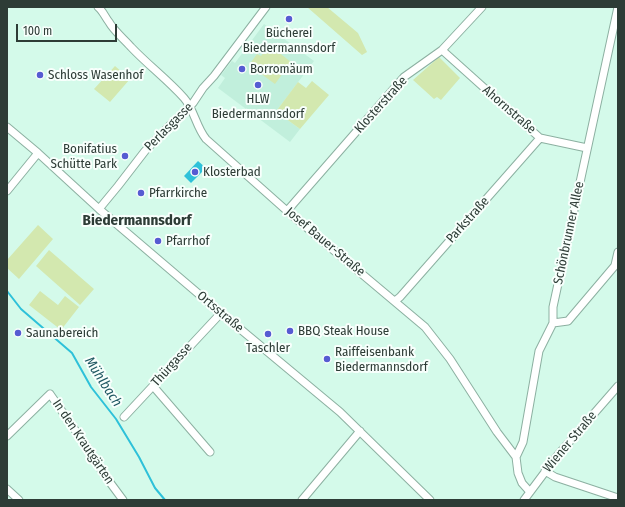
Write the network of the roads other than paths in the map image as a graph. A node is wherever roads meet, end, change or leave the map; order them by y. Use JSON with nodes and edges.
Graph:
{"nodes":[{"id":1,"x":98,"y":7,"type":"edge"},
{"id":2,"x":266,"y":7,"type":"edge"},
{"id":3,"x":482,"y":7,"type":"edge"},
{"id":4,"x":618,"y":7,"type":"edge"},
{"id":5,"x":442,"y":50,"type":"junction"},
{"id":6,"x":190,"y":107,"type":"junction"},
{"id":7,"x":7,"y":127,"type":"edge"},
{"id":8,"x":540,"y":138,"type":"junction"},
{"id":9,"x":587,"y":148,"type":"junction"},
{"id":10,"x":38,"y":153,"type":"junction"},
{"id":11,"x":7,"y":191,"type":"edge"},
{"id":12,"x":99,"y":208,"type":"junction"},
{"id":13,"x":287,"y":211,"type":"junction"},
{"id":14,"x":618,"y":252,"type":"edge"},
{"id":15,"x":617,"y":264,"type":"edge"},
{"id":16,"x":395,"y":300,"type":"junction"},
{"id":17,"x":221,"y":313,"type":"junction"},
{"id":18,"x":553,"y":323,"type":"junction"},
{"id":19,"x":153,"y":386,"type":"junction"},
{"id":20,"x":618,"y":386,"type":"edge"},
{"id":21,"x":124,"y":417,"type":"dead end"},
{"id":22,"x":360,"y":431,"type":"junction"},
{"id":23,"x":7,"y":436,"type":"edge"},
{"id":24,"x":210,"y":452,"type":"dead end"},
{"id":25,"x":516,"y":457,"type":"junction"},
{"id":26,"x":545,"y":471,"type":"junction"},
{"id":27,"x":7,"y":489,"type":"edge"},
{"id":28,"x":530,"y":492,"type":"junction"},
{"id":29,"x":618,"y":498,"type":"edge"},
{"id":30,"x":18,"y":500,"type":"edge"},
{"id":31,"x":123,"y":500,"type":"edge"},
{"id":32,"x":302,"y":500,"type":"edge"},
{"id":33,"x":430,"y":500,"type":"edge"},
{"id":34,"x":524,"y":500,"type":"edge"}],
"edges":[{"from":1,"to":6,"type":"street","name":"Josef Bauer-Straße"},
{"from":2,"to":6,"type":"street","name":"Perlasgasse"},
{"from":3,"to":5,"type":"street","name":"Klosterstraße"},
{"from":4,"to":9,"type":"street","name":"Schönbrunner Allee"},
{"from":5,"to":8,"type":"street","name":"Ahornstraße"},
{"from":5,"to":13,"type":"street","name":"Klosterstraße"},
{"from":6,"to":12,"type":"street","name":"Perlasgasse"},
{"from":6,"to":13,"type":"street","name":"Josef Bauer-Straße"},
{"from":7,"to":10,"type":"street","name":"Ortsstraße"},
{"from":8,"to":9,"type":"street","name":"Ahornstraße"},
{"from":8,"to":16,"type":"street","name":"Parkstraße"},
{"from":9,"to":18,"type":"street","name":"Schönbrunner Allee"},
{"from":10,"to":11,"type":"street"},
{"from":10,"to":12,"type":"street","name":"Ortsstraße"},
{"from":12,"to":17,"type":"street","name":"Ortsstraße"},
{"from":13,"to":16,"type":"street","name":"Josef Bauer-Straße"},
{"from":14,"to":15,"type":"street"},
{"from":15,"to":18,"type":"street"},
{"from":16,"to":25,"type":"street","name":"Josef Bauer-Straße"},
{"from":17,"to":19,"type":"street","name":"Thürgasse"},
{"from":17,"to":22,"type":"street","name":"Ortsstraße"},
{"from":18,"to":25,"type":"street","name":"Schönbrunner Allee"},
{"from":19,"to":21,"type":"street","name":"Thürgasse"},
{"from":19,"to":24,"type":"street"},
{"from":20,"to":26,"type":"street","name":"Wiener Straße"},
{"from":22,"to":32,"type":"street"},
{"from":22,"to":33,"type":"street","name":"Ortsstraße"},
{"from":23,"to":31,"type":"street","name":"In den Krautgärten"},
{"from":25,"to":28,"type":"street","name":"Josef Bauer-Straße"},
{"from":26,"to":28,"type":"street","name":"Wiener Straße"},
{"from":26,"to":29,"type":"street"},
{"from":27,"to":30,"type":"street"},
{"from":28,"to":34,"type":"street","name":"Wiener Straße"}]}
